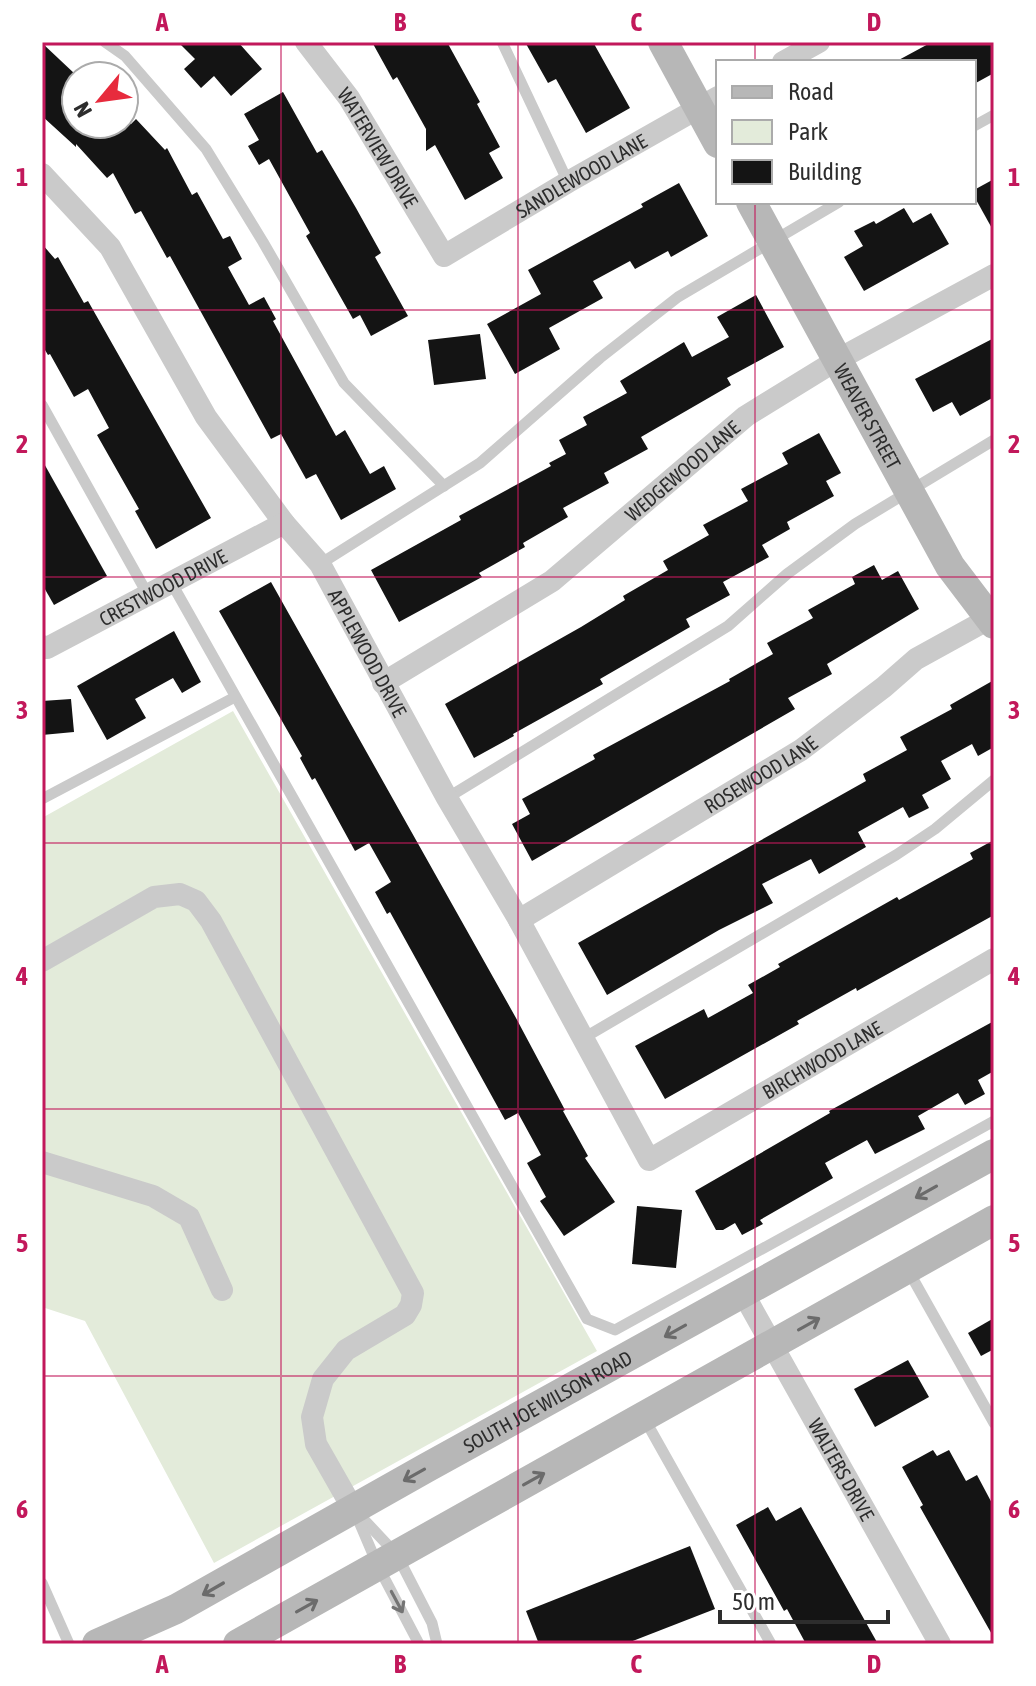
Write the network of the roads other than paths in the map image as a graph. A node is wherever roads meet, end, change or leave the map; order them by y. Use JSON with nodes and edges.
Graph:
{"nodes":[{"id":1,"x":105,"y":42,"type":"edge"},
{"id":2,"x":306,"y":42,"type":"edge"},
{"id":3,"x":502,"y":42,"type":"edge"},
{"id":4,"x":663,"y":42,"type":"edge"},
{"id":5,"x":819,"y":42,"type":"edge"},
{"id":6,"x":787,"y":60,"type":"edge"},
{"id":7,"x":708,"y":103,"type":"edge"},
{"id":8,"x":994,"y":115,"type":"edge"},
{"id":9,"x":976,"y":125,"type":"edge"},
{"id":10,"x":716,"y":135,"type":"edge"},
{"id":11,"x":42,"y":174,"type":"edge"},
{"id":12,"x":568,"y":182,"type":"junction"},
{"id":13,"x":752,"y":204,"type":"edge"},
{"id":14,"x":835,"y":204,"type":"edge"},
{"id":15,"x":772,"y":240,"type":"junction"},
{"id":16,"x":444,"y":256,"type":"joint"},
{"id":17,"x":994,"y":275,"type":"edge"},
{"id":18,"x":837,"y":360,"type":"junction"},
{"id":19,"x":42,"y":405,"type":"edge"},
{"id":20,"x":994,"y":440,"type":"edge"},
{"id":21,"x":444,"y":486,"type":"junction"},
{"id":22,"x":909,"y":491,"type":"junction"},
{"id":23,"x":284,"y":523,"type":"junction"},
{"id":24,"x":320,"y":564,"type":"junction"},
{"id":25,"x":171,"y":582,"type":"junction"},
{"id":26,"x":148,"y":595,"type":"junction"},
{"id":27,"x":992,"y":620,"type":"edge"},
{"id":28,"x":42,"y":646,"type":"edge"},
{"id":29,"x":383,"y":683,"type":"junction"},
{"id":30,"x":235,"y":697,"type":"junction"},
{"id":31,"x":994,"y":780,"type":"edge"},
{"id":32,"x":447,"y":798,"type":"junction"},
{"id":33,"x":42,"y":799,"type":"edge"},
{"id":34,"x":519,"y":920,"type":"junction"},
{"id":35,"x":994,"y":959,"type":"edge"},
{"id":36,"x":42,"y":961,"type":"edge"},
{"id":37,"x":582,"y":1039,"type":"junction"},
{"id":38,"x":994,"y":1121,"type":"edge"},
{"id":39,"x":994,"y":1154,"type":"edge"},
{"id":40,"x":649,"y":1160,"type":"joint"},
{"id":41,"x":42,"y":1162,"type":"edge"},
{"id":42,"x":994,"y":1220,"type":"edge"},
{"id":43,"x":907,"y":1269,"type":"junction"},
{"id":44,"x":222,"y":1290,"type":"dead end"},
{"id":45,"x":743,"y":1293,"type":"junction"},
{"id":46,"x":772,"y":1345,"type":"junction"},
{"id":47,"x":644,"y":1418,"type":"junction"},
{"id":48,"x":994,"y":1423,"type":"edge"},
{"id":49,"x":353,"y":1509,"type":"junction"},
{"id":50,"x":388,"y":1561,"type":"junction"},
{"id":51,"x":42,"y":1583,"type":"edge"},
{"id":52,"x":69,"y":1644,"type":"edge"},
{"id":53,"x":97,"y":1644,"type":"edge"},
{"id":54,"x":238,"y":1644,"type":"edge"},
{"id":55,"x":419,"y":1644,"type":"edge"},
{"id":56,"x":437,"y":1644,"type":"edge"},
{"id":57,"x":771,"y":1644,"type":"edge"},
{"id":58,"x":940,"y":1644,"type":"edge"}],
"edges":[{"from":1,"to":21,"type":"lane"},
{"from":2,"to":16,"type":"street","name":"WATERVIEW DRIVE"},
{"from":3,"to":12,"type":"lane"},
{"from":4,"to":7,"type":"main road"},
{"from":5,"to":6,"type":"street"},
{"from":7,"to":10,"type":"main road"},
{"from":7,"to":12,"type":"street","name":"SANDLEWOOD LANE"},
{"from":8,"to":9,"type":"lane"},
{"from":11,"to":23,"type":"street","name":"APPLEWOOD DRIVE"},
{"from":12,"to":16,"type":"street","name":"SANDLEWOOD LANE"},
{"from":13,"to":15,"type":"main road","name":"WEAVER STREET"},
{"from":14,"to":15,"type":"lane"},
{"from":15,"to":18,"type":"main road","name":"WEAVER STREET"},
{"from":15,"to":21,"type":"lane"},
{"from":17,"to":18,"type":"street","name":"WEDGEWOOD LANE"},
{"from":18,"to":22,"type":"main road","name":"WEAVER STREET"},
{"from":18,"to":29,"type":"street","name":"WEDGEWOOD LANE"},
{"from":19,"to":26,"type":"lane"},
{"from":20,"to":22,"type":"lane"},
{"from":21,"to":24,"type":"lane"},
{"from":22,"to":27,"type":"main road","name":"WEAVER STREET"},
{"from":22,"to":32,"type":"lane"},
{"from":23,"to":24,"type":"street","name":"APPLEWOOD DRIVE"},
{"from":23,"to":25,"type":"street","name":"CRESTWOOD DRIVE"},
{"from":24,"to":29,"type":"street","name":"APPLEWOOD DRIVE"},
{"from":25,"to":26,"type":"street","name":"CRESTWOOD DRIVE"},
{"from":25,"to":30,"type":"lane"},
{"from":26,"to":28,"type":"street","name":"CRESTWOOD DRIVE"},
{"from":27,"to":34,"type":"street","name":"ROSEWOOD LANE"},
{"from":29,"to":32,"type":"street","name":"APPLEWOOD DRIVE"},
{"from":30,"to":33,"type":"lane"},
{"from":30,"to":38,"type":"lane"},
{"from":31,"to":37,"type":"lane"},
{"from":32,"to":34,"type":"street","name":"APPLEWOOD DRIVE"},
{"from":34,"to":37,"type":"street","name":"APPLEWOOD DRIVE"},
{"from":35,"to":40,"type":"street","name":"BIRCHWOOD LANE"},
{"from":36,"to":49,"type":"street"},
{"from":37,"to":40,"type":"street","name":"APPLEWOOD DRIVE"},
{"from":39,"to":45,"type":"main road","name":"SOUTH JOE WILSON ROAD","one_way":true},
{"from":41,"to":44,"type":"street"},
{"from":42,"to":43,"type":"main road"},
{"from":46,"to":43,"type":"main road","one_way":true},
{"from":43,"to":48,"type":"lane"},
{"from":45,"to":46,"type":"street","name":"WALTERS DRIVE"},
{"from":45,"to":49,"type":"main road","name":"SOUTH JOE WILSON ROAD","one_way":true},
{"from":46,"to":47,"type":"main road"},
{"from":46,"to":58,"type":"street","name":"WALTERS DRIVE"},
{"from":50,"to":47,"type":"main road","one_way":true},
{"from":47,"to":57,"type":"lane"},
{"from":49,"to":50,"type":"lane"},
{"from":49,"to":50,"type":"lane"},
{"from":49,"to":53,"type":"main road","name":"SOUTH JOE WILSON ROAD","one_way":true},
{"from":54,"to":50,"type":"main road","one_way":true},
{"from":50,"to":55,"type":"lane","one_way":true},
{"from":50,"to":56,"type":"lane"},
{"from":51,"to":52,"type":"lane"}]}
